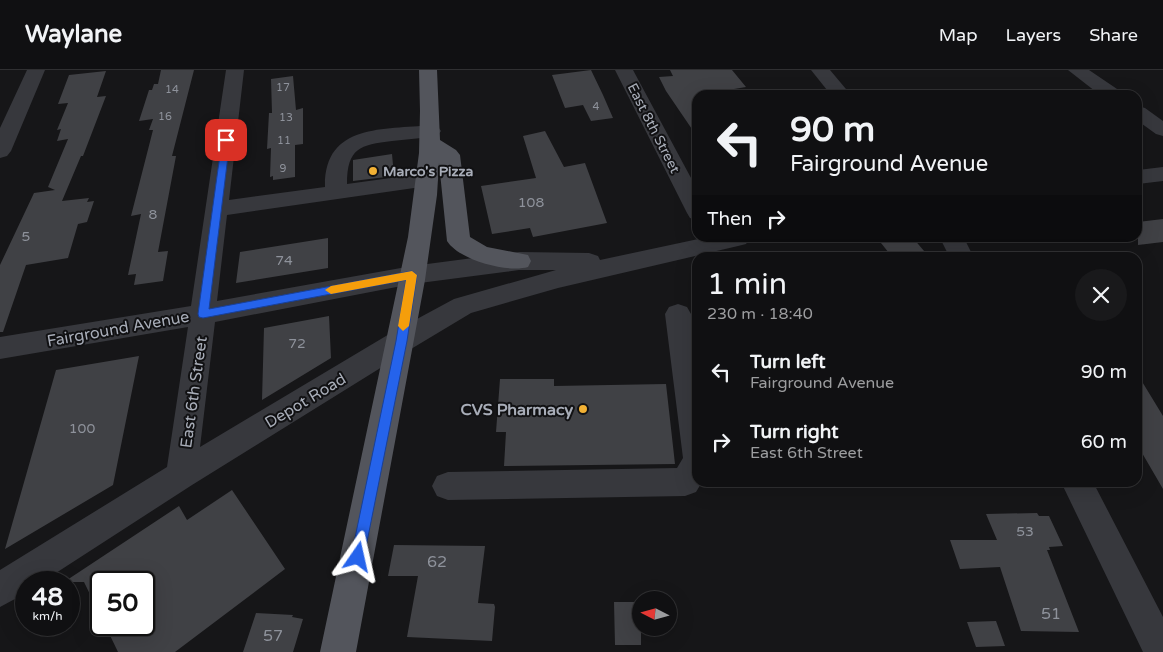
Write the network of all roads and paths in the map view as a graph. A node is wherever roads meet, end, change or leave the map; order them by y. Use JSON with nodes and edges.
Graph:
{"nodes":[{"id":1,"x":36,"y":70,"type":"edge"},
{"id":2,"x":235,"y":70,"type":"edge"},
{"id":3,"x":428,"y":70,"type":"edge"},
{"id":4,"x":624,"y":70,"type":"edge"},
{"id":5,"x":820,"y":70,"type":"edge"},
{"id":6,"x":1077,"y":70,"type":"edge"},
{"id":7,"x":837,"y":90,"type":"edge"},
{"id":8,"x":1106,"y":90,"type":"edge"},
{"id":9,"x":1142,"y":115,"type":"edge"},
{"id":10,"x":1163,"y":130,"type":"edge"},
{"id":11,"x":431,"y":137,"type":"junction"},
{"id":12,"x":0,"y":151,"type":"edge"},
{"id":13,"x":1163,"y":174,"type":"edge"},
{"id":14,"x":1142,"y":177,"type":"edge"},
{"id":15,"x":427,"y":180,"type":"junction"},
{"id":16,"x":336,"y":193,"type":"junction"},
{"id":17,"x":692,"y":201,"type":"edge"},
{"id":18,"x":218,"y":209,"type":"junction"},
{"id":19,"x":705,"y":242,"type":"edge"},
{"id":20,"x":519,"y":261,"type":"junction"},
{"id":21,"x":632,"y":262,"type":"junction"},
{"id":22,"x":412,"y":275,"type":"junction"},
{"id":23,"x":203,"y":314,"type":"junction"},
{"id":24,"x":678,"y":314,"type":"dead end"},
{"id":25,"x":401,"y":341,"type":"junction"},
{"id":26,"x":0,"y":348,"type":"edge"},
{"id":27,"x":692,"y":414,"type":"edge"},
{"id":28,"x":692,"y":472,"type":"edge"},
{"id":29,"x":181,"y":475,"type":"junction"},
{"id":30,"x":448,"y":486,"type":"dead end"},
{"id":31,"x":1079,"y":487,"type":"edge"},
{"id":32,"x":0,"y":590,"type":"edge"},
{"id":33,"x":338,"y":652,"type":"edge"},
{"id":34,"x":1162,"y":652,"type":"edge"}],
"edges":[{"from":1,"to":12,"type":"street"},
{"from":2,"to":18,"type":"street","name":"East 6th Street"},
{"from":3,"to":11,"type":"main road"},
{"from":4,"to":17,"type":"street","name":"East 8th Street"},
{"from":5,"to":7,"type":"street"},
{"from":6,"to":8,"type":"street"},
{"from":9,"to":10,"type":"street"},
{"from":11,"to":15,"type":"main road"},
{"from":11,"to":16,"type":"street"},
{"from":11,"to":20,"type":"main road"},
{"from":13,"to":14,"type":"street"},
{"from":15,"to":16,"type":"street"},
{"from":15,"to":22,"type":"main road"},
{"from":16,"to":18,"type":"street"},
{"from":18,"to":23,"type":"street","name":"East 6th Street"},
{"from":19,"to":21,"type":"street","name":"Depot Road"},
{"from":20,"to":21,"type":"street","name":"Depot Road"},
{"from":20,"to":22,"type":"street","name":"Depot Road"},
{"from":21,"to":25,"type":"street","name":"Depot Road"},
{"from":22,"to":23,"type":"street","name":"Fairground Avenue"},
{"from":22,"to":25,"type":"main road"},
{"from":23,"to":26,"type":"street","name":"Fairground Avenue"},
{"from":23,"to":29,"type":"street","name":"East 6th Street"},
{"from":24,"to":27,"type":"street"},
{"from":25,"to":29,"type":"street","name":"Depot Road"},
{"from":25,"to":33,"type":"main road"},
{"from":28,"to":30,"type":"street"},
{"from":29,"to":32,"type":"street","name":"Depot Road"},
{"from":31,"to":34,"type":"street"}]}
